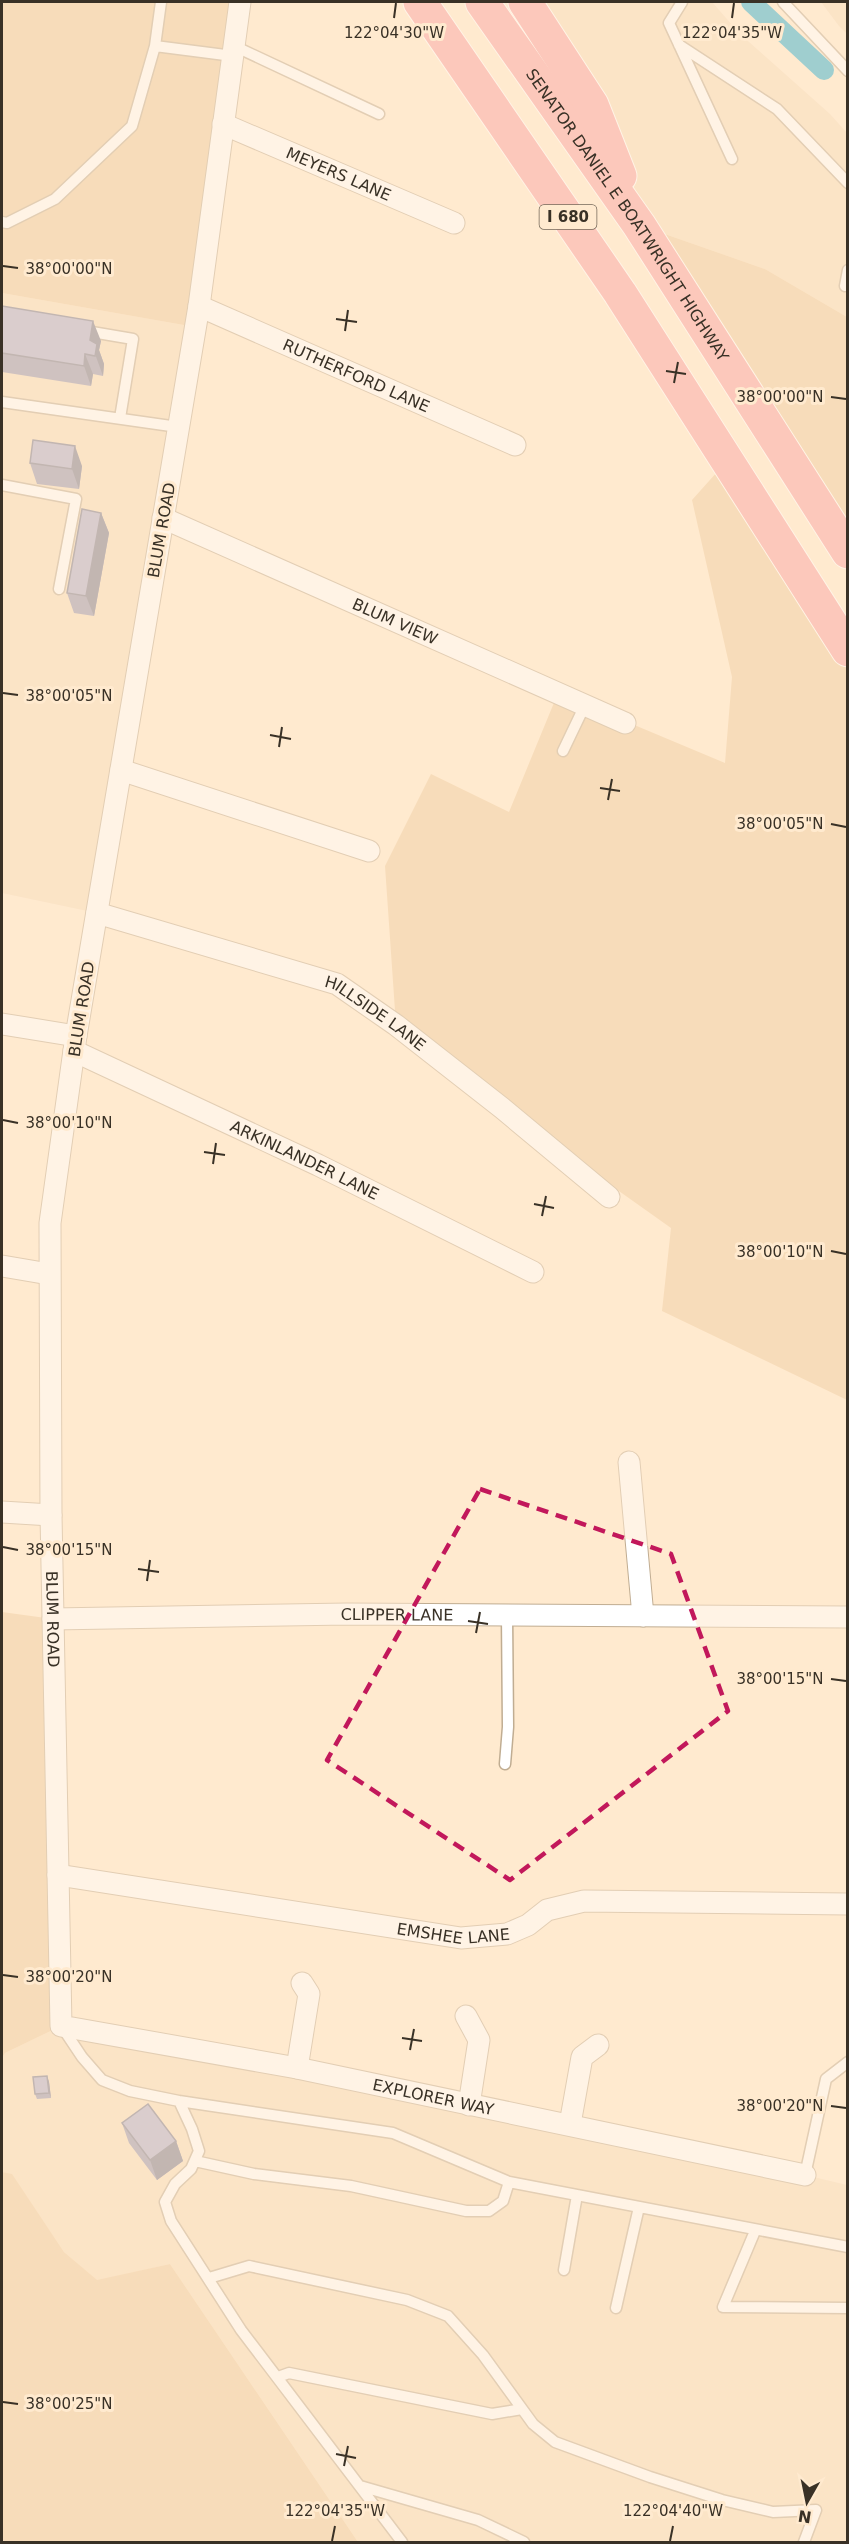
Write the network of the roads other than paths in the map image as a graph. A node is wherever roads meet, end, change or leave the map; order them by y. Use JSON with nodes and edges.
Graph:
{"nodes":[{"id":1,"x":160,"y":2,"type":"edge"},
{"id":2,"x":240,"y":2,"type":"edge"},
{"id":3,"x":420,"y":2,"type":"edge"},
{"id":4,"x":482,"y":2,"type":"edge"},
{"id":5,"x":525,"y":2,"type":"edge"},
{"id":6,"x":682,"y":2,"type":"edge"},
{"id":7,"x":783,"y":2,"type":"edge"},
{"id":8,"x":679,"y":45,"type":"junction"},
{"id":9,"x":155,"y":46,"type":"junction"},
{"id":10,"x":233,"y":51,"type":"junction"},
{"id":11,"x":848,"y":71,"type":"edge"},
{"id":12,"x":379,"y":114,"type":"dead end"},
{"id":13,"x":224,"y":124,"type":"junction"},
{"id":14,"x":732,"y":159,"type":"dead end"},
{"id":15,"x":848,"y":183,"type":"edge"},
{"id":16,"x":2,"y":222,"type":"edge"},
{"id":17,"x":454,"y":223,"type":"dead end"},
{"id":18,"x":639,"y":225,"type":"junction"},
{"id":19,"x":848,"y":270,"type":"edge"},
{"id":20,"x":845,"y":286,"type":"dead end"},
{"id":21,"x":199,"y":306,"type":"junction"},
{"id":22,"x":77,"y":330,"type":"edge"},
{"id":23,"x":2,"y":402,"type":"edge"},
{"id":24,"x":120,"y":418,"type":"junction"},
{"id":25,"x":178,"y":427,"type":"junction"},
{"id":26,"x":515,"y":445,"type":"dead end"},
{"id":27,"x":2,"y":485,"type":"edge"},
{"id":28,"x":163,"y":518,"type":"junction"},
{"id":29,"x":848,"y":552,"type":"edge"},
{"id":30,"x":59,"y":589,"type":"dead end"},
{"id":31,"x":848,"y":650,"type":"edge"},
{"id":32,"x":585,"y":705,"type":"junction"},
{"id":33,"x":625,"y":723,"type":"dead end"},
{"id":34,"x":563,"y":751,"type":"dead end"},
{"id":35,"x":121,"y":771,"type":"junction"},
{"id":36,"x":369,"y":851,"type":"dead end"},
{"id":37,"x":97,"y":913,"type":"junction"},
{"id":38,"x":2,"y":1024,"type":"edge"},
{"id":39,"x":75,"y":1044,"type":"junction"},
{"id":40,"x":609,"y":1197,"type":"dead end"},
{"id":41,"x":2,"y":1266,"type":"edge"},
{"id":42,"x":533,"y":1272,"type":"dead end"},
{"id":43,"x":49,"y":1274,"type":"junction"},
{"id":44,"x":629,"y":1462,"type":"dead end"},
{"id":45,"x":2,"y":1512,"type":"edge"},
{"id":46,"x":51,"y":1515,"type":"junction"},
{"id":47,"x":507,"y":1615,"type":"junction"},
{"id":48,"x":643,"y":1616,"type":"junction"},
{"id":49,"x":848,"y":1617,"type":"edge"},
{"id":50,"x":53,"y":1619,"type":"junction"},
{"id":51,"x":505,"y":1764,"type":"dead end"},
{"id":52,"x":58,"y":1875,"type":"junction"},
{"id":53,"x":848,"y":1904,"type":"edge"},
{"id":54,"x":302,"y":1983,"type":"dead end"},
{"id":55,"x":466,"y":2016,"type":"dead end"},
{"id":56,"x":61,"y":2026,"type":"junction"},
{"id":57,"x":598,"y":2046,"type":"dead end"},
{"id":58,"x":848,"y":2062,"type":"edge"},
{"id":59,"x":297,"y":2068,"type":"junction"},
{"id":60,"x":179,"y":2101,"type":"junction"},
{"id":61,"x":469,"y":2105,"type":"junction"},
{"id":62,"x":570,"y":2124,"type":"junction"},
{"id":63,"x":195,"y":2161,"type":"junction"},
{"id":64,"x":805,"y":2175,"type":"joint"},
{"id":65,"x":509,"y":2182,"type":"junction"},
{"id":66,"x":577,"y":2195,"type":"junction"},
{"id":67,"x":639,"y":2207,"type":"junction"},
{"id":68,"x":755,"y":2231,"type":"junction"},
{"id":69,"x":848,"y":2247,"type":"edge"},
{"id":70,"x":564,"y":2270,"type":"dead end"},
{"id":71,"x":209,"y":2278,"type":"junction"},
{"id":72,"x":616,"y":2308,"type":"dead end"},
{"id":73,"x":848,"y":2308,"type":"edge"},
{"id":74,"x":278,"y":2377,"type":"junction"},
{"id":75,"x":522,"y":2409,"type":"junction"},
{"id":76,"x":360,"y":2486,"type":"junction"},
{"id":77,"x":402,"y":2542,"type":"edge"},
{"id":78,"x":524,"y":2542,"type":"edge"},
{"id":79,"x":804,"y":2542,"type":"edge"}],
"edges":[{"from":1,"to":9,"type":"lane"},
{"from":2,"to":10,"type":"street","name":"BLUM ROAD"},
{"from":3,"to":31,"type":"highway","number":"I 680"},
{"from":4,"to":18,"type":"highway","name":"SENATOR DANIEL E BOATWRIGHT HIGHWAY","number":"I 680"},
{"from":5,"to":18,"type":"highway"},
{"from":6,"to":8,"type":"lane"},
{"from":7,"to":11,"type":"lane"},
{"from":8,"to":14,"type":"lane"},
{"from":8,"to":15,"type":"lane"},
{"from":9,"to":10,"type":"lane"},
{"from":9,"to":16,"type":"lane"},
{"from":10,"to":12,"type":"lane"},
{"from":10,"to":13,"type":"street","name":"BLUM ROAD"},
{"from":13,"to":17,"type":"street","name":"MEYERS LANE"},
{"from":13,"to":21,"type":"street","name":"BLUM ROAD"},
{"from":18,"to":29,"type":"highway","name":"SENATOR DANIEL E BOATWRIGHT HIGHWAY","number":"I 680"},
{"from":19,"to":20,"type":"lane"},
{"from":21,"to":25,"type":"street","name":"BLUM ROAD"},
{"from":21,"to":26,"type":"street","name":"RUTHERFORD LANE"},
{"from":22,"to":24,"type":"lane"},
{"from":23,"to":24,"type":"lane"},
{"from":24,"to":25,"type":"lane"},
{"from":25,"to":28,"type":"street","name":"BLUM ROAD"},
{"from":27,"to":30,"type":"lane"},
{"from":28,"to":32,"type":"street","name":"BLUM VIEW"},
{"from":28,"to":35,"type":"street","name":"BLUM ROAD"},
{"from":32,"to":33,"type":"street","name":"BLUM VIEW"},
{"from":32,"to":34,"type":"lane"},
{"from":35,"to":36,"type":"street"},
{"from":35,"to":37,"type":"street","name":"BLUM ROAD"},
{"from":37,"to":39,"type":"street","name":"BLUM ROAD"},
{"from":37,"to":40,"type":"street","name":"HILLSIDE LANE"},
{"from":38,"to":39,"type":"street","name":"ARKINLANDER LANE"},
{"from":39,"to":42,"type":"street","name":"ARKINLANDER LANE"},
{"from":39,"to":43,"type":"street","name":"BLUM ROAD"},
{"from":41,"to":43,"type":"street"},
{"from":43,"to":46,"type":"street","name":"BLUM ROAD"},
{"from":44,"to":48,"type":"street"},
{"from":45,"to":46,"type":"street"},
{"from":46,"to":50,"type":"street","name":"BLUM ROAD"},
{"from":47,"to":48,"type":"street","name":"CLIPPER LANE"},
{"from":47,"to":50,"type":"street","name":"CLIPPER LANE"},
{"from":47,"to":51,"type":"lane"},
{"from":48,"to":49,"type":"street","name":"CLIPPER LANE"},
{"from":50,"to":52,"type":"street","name":"BLUM ROAD"},
{"from":52,"to":53,"type":"street","name":"EMSHEE LANE"},
{"from":52,"to":56,"type":"street","name":"BLUM ROAD"},
{"from":54,"to":59,"type":"street"},
{"from":55,"to":61,"type":"street"},
{"from":56,"to":59,"type":"street","name":"EXPLORER WAY"},
{"from":56,"to":60,"type":"lane"},
{"from":57,"to":62,"type":"street"},
{"from":58,"to":64,"type":"lane"},
{"from":59,"to":61,"type":"street","name":"EXPLORER WAY"},
{"from":60,"to":63,"type":"lane"},
{"from":60,"to":65,"type":"lane"},
{"from":61,"to":62,"type":"street","name":"EXPLORER WAY"},
{"from":62,"to":64,"type":"street","name":"EXPLORER WAY"},
{"from":63,"to":65,"type":"lane"},
{"from":63,"to":71,"type":"lane"},
{"from":65,"to":66,"type":"lane"},
{"from":66,"to":67,"type":"lane"},
{"from":66,"to":70,"type":"lane"},
{"from":67,"to":68,"type":"lane"},
{"from":67,"to":72,"type":"lane"},
{"from":68,"to":69,"type":"lane"},
{"from":68,"to":73,"type":"lane"},
{"from":71,"to":74,"type":"lane"},
{"from":71,"to":75,"type":"lane"},
{"from":74,"to":75,"type":"lane"},
{"from":74,"to":76,"type":"lane"},
{"from":75,"to":79,"type":"lane"},
{"from":76,"to":77,"type":"lane"},
{"from":76,"to":78,"type":"lane"}]}
